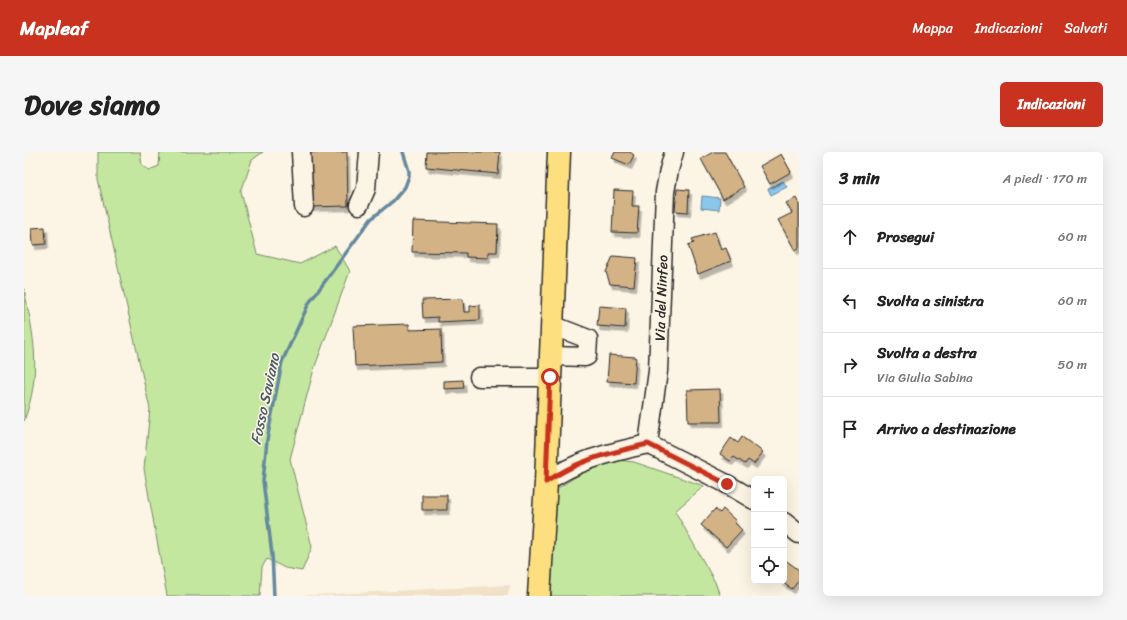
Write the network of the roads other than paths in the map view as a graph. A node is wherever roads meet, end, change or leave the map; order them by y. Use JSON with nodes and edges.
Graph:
{"nodes":[{"id":1,"x":301,"y":152,"type":"edge"},
{"id":2,"x":368,"y":152,"type":"edge"},
{"id":3,"x":559,"y":152,"type":"edge"},
{"id":4,"x":674,"y":152,"type":"edge"},
{"id":5,"x":359,"y":205,"type":"dead end"},
{"id":6,"x":304,"y":207,"type":"dead end"},
{"id":7,"x":552,"y":325,"type":"junction"},
{"id":8,"x":550,"y":366,"type":"junction"},
{"id":9,"x":479,"y":377,"type":"dead end"},
{"id":10,"x":648,"y":444,"type":"junction"},
{"id":11,"x":546,"y":482,"type":"junction"},
{"id":12,"x":751,"y":498,"type":"edge"},
{"id":13,"x":787,"y":524,"type":"edge"},
{"id":14,"x":799,"y":534,"type":"edge"},
{"id":15,"x":539,"y":596,"type":"edge"}],
"edges":[{"from":1,"to":6,"type":"street"},
{"from":2,"to":5,"type":"street"},
{"from":3,"to":7,"type":"main road"},
{"from":4,"to":10,"type":"street","name":"Via del Ninfeo"},
{"from":7,"to":8,"type":"main road"},
{"from":7,"to":8,"type":"street"},
{"from":8,"to":9,"type":"street"},
{"from":8,"to":11,"type":"main road"},
{"from":10,"to":11,"type":"street"},
{"from":10,"to":12,"type":"street"},
{"from":11,"to":15,"type":"main road"},
{"from":13,"to":14,"type":"street"}]}
